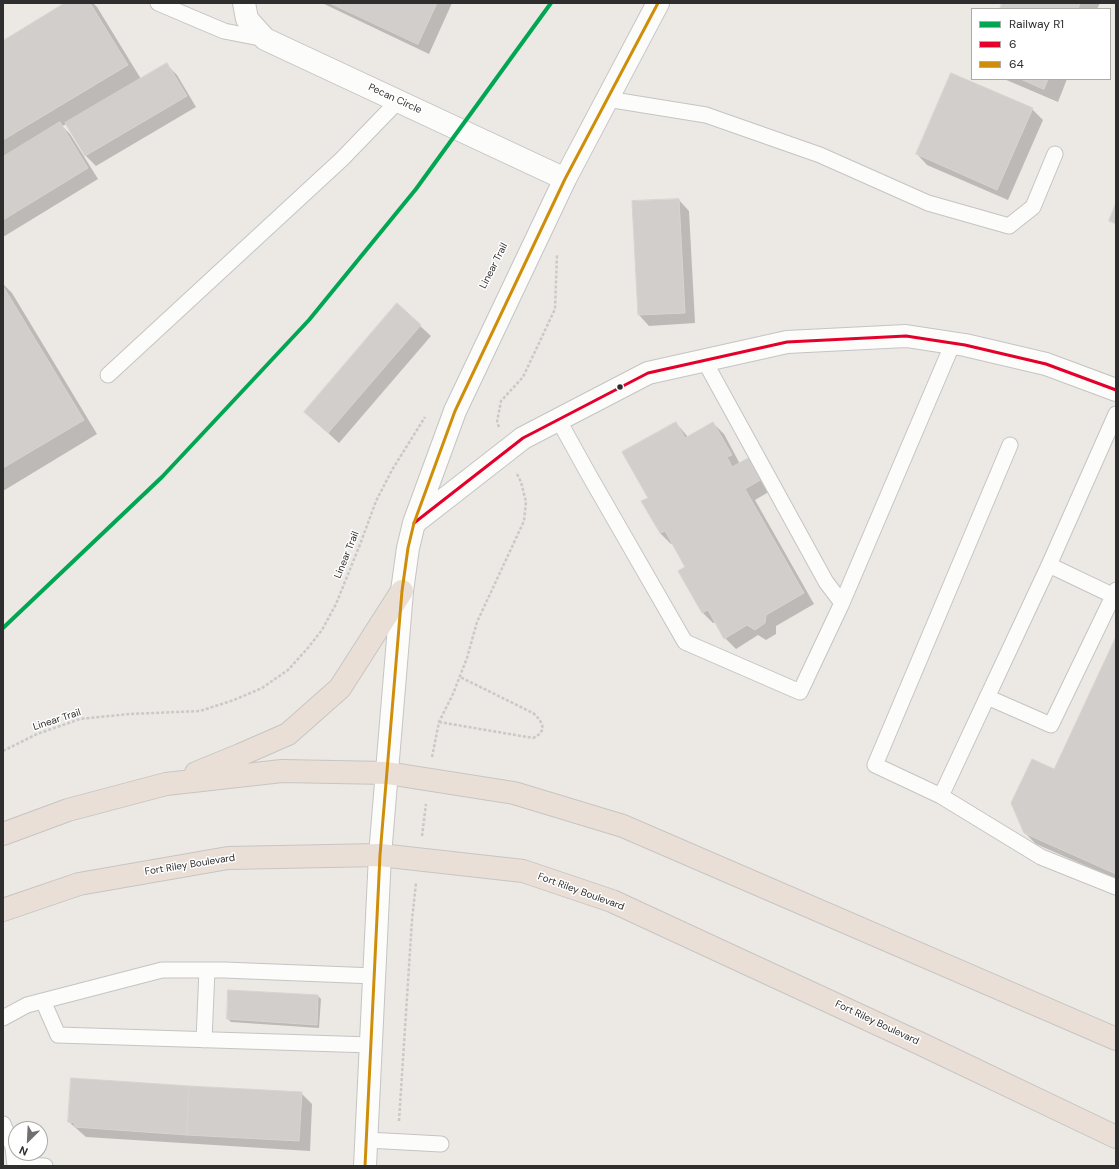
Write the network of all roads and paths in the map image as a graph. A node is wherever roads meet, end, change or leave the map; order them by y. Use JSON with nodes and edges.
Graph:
{"nodes":[{"id":1,"x":158,"y":3,"type":"edge"},
{"id":2,"x":244,"y":3,"type":"edge"},
{"id":3,"x":658,"y":3,"type":"edge"},
{"id":4,"x":265,"y":39,"type":"junction"},
{"id":5,"x":607,"y":99,"type":"junction"},
{"id":6,"x":399,"y":100,"type":"junction"},
{"id":7,"x":1055,"y":154,"type":"dead end"},
{"id":8,"x":565,"y":178,"type":"junction"},
{"id":9,"x":953,"y":343,"type":"junction"},
{"id":10,"x":704,"y":360,"type":"junction"},
{"id":11,"x":108,"y":375,"type":"dead end"},
{"id":12,"x":1116,"y":390,"type":"edge"},
{"id":13,"x":428,"y":413,"type":"dead end"},
{"id":14,"x":1116,"y":414,"type":"edge"},
{"id":15,"x":558,"y":419,"type":"junction"},
{"id":16,"x":1010,"y":445,"type":"dead end"},
{"id":17,"x":414,"y":523,"type":"junction"},
{"id":18,"x":1049,"y":565,"type":"junction"},
{"id":19,"x":402,"y":590,"type":"junction"},
{"id":20,"x":1115,"y":594,"type":"edge"},
{"id":21,"x":842,"y":603,"type":"junction"},
{"id":22,"x":460,"y":677,"type":"dead end"},
{"id":23,"x":453,"y":694,"type":"dead end"},
{"id":24,"x":987,"y":697,"type":"junction"},
{"id":25,"x":439,"y":722,"type":"junction"},
{"id":26,"x":3,"y":751,"type":"edge"},
{"id":27,"x":387,"y":773,"type":"junction"},
{"id":28,"x":429,"y":780,"type":"junction"},
{"id":29,"x":166,"y":784,"type":"junction"},
{"id":30,"x":941,"y":796,"type":"junction"},
{"id":31,"x":3,"y":834,"type":"edge"},
{"id":32,"x":380,"y":855,"type":"junction"},
{"id":33,"x":419,"y":859,"type":"junction"},
{"id":34,"x":1116,"y":887,"type":"edge"},
{"id":35,"x":3,"y":910,"type":"edge"},
{"id":36,"x":207,"y":970,"type":"junction"},
{"id":37,"x":375,"y":976,"type":"junction"},
{"id":38,"x":43,"y":1001,"type":"junction"},
{"id":39,"x":3,"y":1018,"type":"edge"},
{"id":40,"x":1116,"y":1038,"type":"edge"},
{"id":41,"x":204,"y":1040,"type":"junction"},
{"id":42,"x":371,"y":1046,"type":"junction"},
{"id":43,"x":3,"y":1124,"type":"edge"},
{"id":44,"x":1116,"y":1137,"type":"edge"},
{"id":45,"x":367,"y":1140,"type":"junction"},
{"id":46,"x":397,"y":1142,"type":"junction"},
{"id":47,"x":441,"y":1144,"type":"dead end"},
{"id":48,"x":8,"y":1146,"type":"edge"},
{"id":49,"x":15,"y":1165,"type":"edge"},
{"id":50,"x":45,"y":1166,"type":"edge"},
{"id":51,"x":366,"y":1166,"type":"edge"}],
"edges":[{"from":1,"to":4,"type":"lane"},
{"from":2,"to":4,"type":"street","name":"Pecan Circle"},
{"from":3,"to":5,"type":"street"},
{"from":4,"to":6,"type":"street","name":"Pecan Circle"},
{"from":5,"to":7,"type":"lane"},
{"from":5,"to":8,"type":"street"},
{"from":6,"to":8,"type":"street","name":"Pecan Circle"},
{"from":6,"to":11,"type":"lane"},
{"from":8,"to":17,"type":"street"},
{"from":9,"to":10,"type":"street"},
{"from":9,"to":12,"type":"street"},
{"from":9,"to":21,"type":"lane"},
{"from":10,"to":15,"type":"street"},
{"from":10,"to":21,"type":"lane"},
{"from":13,"to":26,"type":"path","name":"Linear Trail"},
{"from":14,"to":18,"type":"lane"},
{"from":15,"to":17,"type":"street"},
{"from":15,"to":21,"type":"lane"},
{"from":16,"to":30,"type":"lane"},
{"from":17,"to":19,"type":"street"},
{"from":18,"to":20,"type":"lane"},
{"from":18,"to":24,"type":"lane"},
{"from":19,"to":27,"type":"street"},
{"from":19,"to":29,"type":"highway"},
{"from":20,"to":24,"type":"lane"},
{"from":22,"to":25,"type":"path"},
{"from":23,"to":25,"type":"path"},
{"from":24,"to":30,"type":"lane"},
{"from":25,"to":28,"type":"path"},
{"from":27,"to":28,"type":"highway"},
{"from":27,"to":29,"type":"highway"},
{"from":27,"to":32,"type":"street"},
{"from":28,"to":33,"type":"path"},
{"from":28,"to":40,"type":"highway"},
{"from":29,"to":31,"type":"highway"},
{"from":30,"to":34,"type":"lane"},
{"from":32,"to":33,"type":"highway","name":"Fort Riley Boulevard"},
{"from":32,"to":35,"type":"highway","name":"Fort Riley Boulevard"},
{"from":32,"to":37,"type":"street"},
{"from":33,"to":44,"type":"highway","name":"Fort Riley Boulevard"},
{"from":33,"to":46,"type":"path"},
{"from":36,"to":37,"type":"lane"},
{"from":36,"to":38,"type":"lane"},
{"from":36,"to":41,"type":"lane"},
{"from":37,"to":42,"type":"street"},
{"from":38,"to":39,"type":"lane"},
{"from":38,"to":41,"type":"lane"},
{"from":41,"to":42,"type":"lane"},
{"from":42,"to":45,"type":"street"},
{"from":43,"to":48,"type":"lane"},
{"from":45,"to":46,"type":"lane"},
{"from":45,"to":51,"type":"street"},
{"from":46,"to":47,"type":"lane"},
{"from":49,"to":50,"type":"lane"}]}
